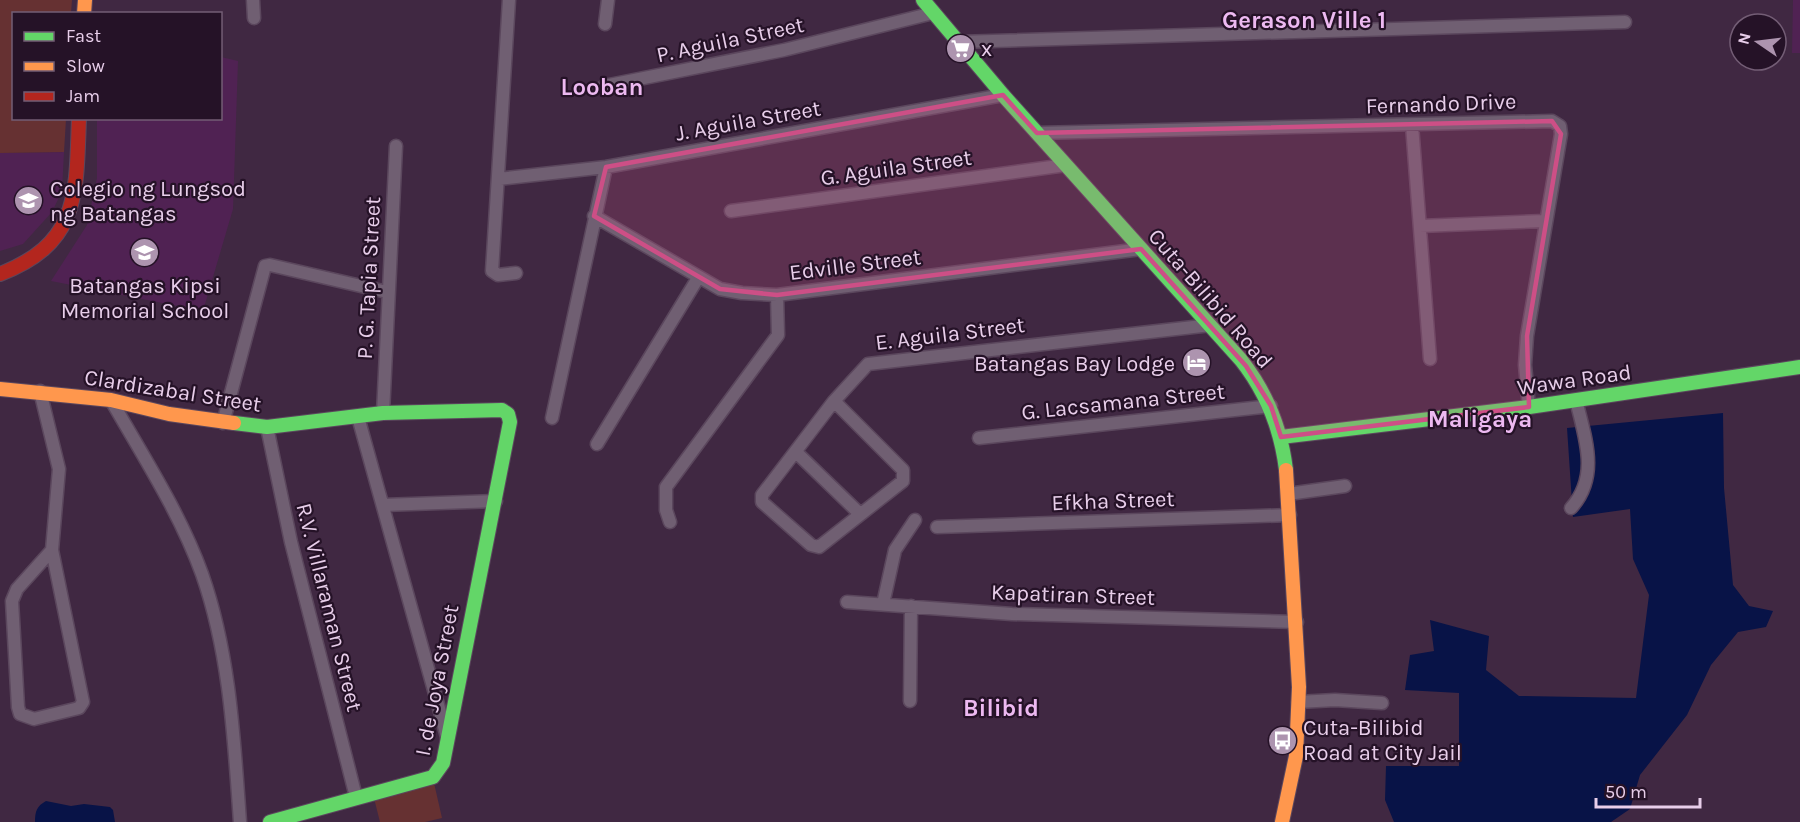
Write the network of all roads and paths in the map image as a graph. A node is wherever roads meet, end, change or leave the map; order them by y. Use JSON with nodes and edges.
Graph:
{"nodes":[{"id":1,"x":253,"y":0,"type":"edge"},
{"id":2,"x":508,"y":0,"type":"edge"},
{"id":3,"x":608,"y":0,"type":"edge"},
{"id":4,"x":923,"y":0,"type":"edge"},
{"id":5,"x":933,"y":13,"type":"junction"},
{"id":6,"x":254,"y":18,"type":"dead end"},
{"id":7,"x":1625,"y":22,"type":"dead end"},
{"id":8,"x":605,"y":24,"type":"dead end"},
{"id":9,"x":958,"y":42,"type":"junction"},
{"id":10,"x":604,"y":86,"type":"dead end"},
{"id":11,"x":1004,"y":95,"type":"junction"},
{"id":12,"x":79,"y":120,"type":"edge"},
{"id":13,"x":1413,"y":125,"type":"junction"},
{"id":14,"x":1037,"y":133,"type":"junction"},
{"id":15,"x":396,"y":146,"type":"dead end"},
{"id":16,"x":1066,"y":165,"type":"junction"},
{"id":17,"x":606,"y":167,"type":"junction"},
{"id":18,"x":498,"y":179,"type":"junction"},
{"id":19,"x":731,"y":211,"type":"dead end"},
{"id":20,"x":594,"y":216,"type":"junction"},
{"id":21,"x":1544,"y":221,"type":"junction"},
{"id":22,"x":1420,"y":226,"type":"junction"},
{"id":23,"x":1141,"y":249,"type":"junction"},
{"id":24,"x":516,"y":273,"type":"dead end"},
{"id":25,"x":0,"y":274,"type":"edge"},
{"id":26,"x":698,"y":278,"type":"junction"},
{"id":27,"x":387,"y":292,"type":"junction"},
{"id":28,"x":777,"y":295,"type":"junction"},
{"id":29,"x":1211,"y":325,"type":"junction"},
{"id":30,"x":1431,"y":358,"type":"dead end"},
{"id":31,"x":1800,"y":367,"type":"edge"},
{"id":32,"x":0,"y":389,"type":"edge"},
{"id":33,"x":40,"y":391,"type":"junction"},
{"id":34,"x":111,"y":400,"type":"junction"},
{"id":35,"x":834,"y":400,"type":"junction"},
{"id":36,"x":1576,"y":400,"type":"junction"},
{"id":37,"x":1271,"y":406,"type":"junction"},
{"id":38,"x":1529,"y":407,"type":"junction"},
{"id":39,"x":383,"y":413,"type":"junction"},
{"id":40,"x":358,"y":417,"type":"junction"},
{"id":41,"x":552,"y":418,"type":"dead end"},
{"id":42,"x":510,"y":422,"type":"joint"},
{"id":43,"x":223,"y":423,"type":"junction"},
{"id":44,"x":267,"y":427,"type":"junction"},
{"id":45,"x":1281,"y":437,"type":"junction"},
{"id":46,"x":979,"y":438,"type":"dead end"},
{"id":47,"x":597,"y":444,"type":"dead end"},
{"id":48,"x":797,"y":453,"type":"junction"},
{"id":49,"x":1345,"y":486,"type":"dead end"},
{"id":50,"x":1288,"y":494,"type":"junction"},
{"id":51,"x":496,"y":501,"type":"junction"},
{"id":52,"x":383,"y":505,"type":"junction"},
{"id":53,"x":1571,"y":508,"type":"dead end"},
{"id":54,"x":860,"y":513,"type":"junction"},
{"id":55,"x":1290,"y":514,"type":"junction"},
{"id":56,"x":915,"y":520,"type":"dead end"},
{"id":57,"x":670,"y":522,"type":"dead end"},
{"id":58,"x":938,"y":527,"type":"dead end"},
{"id":59,"x":52,"y":550,"type":"junction"},
{"id":60,"x":847,"y":602,"type":"dead end"},
{"id":61,"x":883,"y":604,"type":"junction"},
{"id":62,"x":911,"y":606,"type":"junction"},
{"id":63,"x":1297,"y":622,"type":"junction"},
{"id":64,"x":910,"y":701,"type":"dead end"},
{"id":65,"x":1298,"y":702,"type":"junction"},
{"id":66,"x":1382,"y":703,"type":"dead end"},
{"id":67,"x":447,"y":740,"type":"junction"},
{"id":68,"x":356,"y":797,"type":"junction"},
{"id":69,"x":320,"y":816,"type":"edge"},
{"id":70,"x":240,"y":822,"type":"edge"},
{"id":71,"x":270,"y":822,"type":"edge"},
{"id":72,"x":1282,"y":822,"type":"edge"}],
"edges":[{"from":1,"to":6,"type":"street"},
{"from":2,"to":18,"type":"street"},
{"from":3,"to":8,"type":"street"},
{"from":4,"to":5,"type":"street","name":"Cuta-Bilibid Road"},
{"from":5,"to":9,"type":"street","name":"Cuta-Bilibid Road"},
{"from":5,"to":10,"type":"street","name":"P. Aguila Street"},
{"from":7,"to":9,"type":"street"},
{"from":9,"to":11,"type":"street","name":"Cuta-Bilibid Road"},
{"from":11,"to":14,"type":"street","name":"Cuta-Bilibid Road"},
{"from":11,"to":17,"type":"street","name":"J. Aguila Street"},
{"from":12,"to":25,"type":"street"},
{"from":13,"to":14,"type":"street","name":"Fernando Drive"},
{"from":13,"to":21,"type":"street","name":"Fernando Drive"},
{"from":13,"to":22,"type":"street"},
{"from":14,"to":16,"type":"street","name":"Cuta-Bilibid Road"},
{"from":15,"to":27,"type":"street","name":"P. G. Tapia Street"},
{"from":16,"to":19,"type":"street","name":"G. Aguila Street"},
{"from":16,"to":23,"type":"street","name":"Cuta-Bilibid Road"},
{"from":17,"to":18,"type":"street","name":"J. Aguila Street"},
{"from":17,"to":20,"type":"street"},
{"from":18,"to":24,"type":"street"},
{"from":20,"to":26,"type":"street","name":"Edville Street"},
{"from":20,"to":41,"type":"street"},
{"from":21,"to":22,"type":"street"},
{"from":21,"to":38,"type":"street","name":"Fernando Drive"},
{"from":22,"to":30,"type":"street"},
{"from":23,"to":28,"type":"street","name":"Edville Street"},
{"from":23,"to":29,"type":"street","name":"Cuta-Bilibid Road"},
{"from":26,"to":28,"type":"street","name":"Edville Street"},
{"from":26,"to":47,"type":"street"},
{"from":27,"to":39,"type":"street","name":"P. G. Tapia Street"},
{"from":27,"to":43,"type":"street"},
{"from":28,"to":57,"type":"street"},
{"from":29,"to":35,"type":"street","name":"E. Aguila Street"},
{"from":29,"to":37,"type":"street","name":"Cuta-Bilibid Road"},
{"from":31,"to":36,"type":"street","name":"Wawa Road"},
{"from":32,"to":33,"type":"street","name":"Clardizabal Street"},
{"from":33,"to":34,"type":"street","name":"Clardizabal Street"},
{"from":33,"to":59,"type":"street"},
{"from":34,"to":43,"type":"street","name":"Clardizabal Street"},
{"from":34,"to":70,"type":"street"},
{"from":35,"to":48,"type":"street","name":"E. Aguila Street"},
{"from":35,"to":54,"type":"street"},
{"from":36,"to":38,"type":"street","name":"Wawa Road"},
{"from":36,"to":53,"type":"street"},
{"from":37,"to":45,"type":"street","name":"Cuta-Bilibid Road"},
{"from":37,"to":46,"type":"street","name":"G. Lacsamana Street"},
{"from":38,"to":45,"type":"street","name":"Wawa Road"},
{"from":39,"to":40,"type":"street","name":"Clardizabal Street"},
{"from":39,"to":42,"type":"street","name":"Clardizabal Street"},
{"from":40,"to":44,"type":"street","name":"Clardizabal Street"},
{"from":40,"to":52,"type":"street"},
{"from":42,"to":51,"type":"street","name":"I. de Joya Street"},
{"from":43,"to":44,"type":"street","name":"Clardizabal Street"},
{"from":44,"to":68,"type":"street","name":"R.V. Villaraman Street"},
{"from":45,"to":50,"type":"street","name":"Cuta-Bilibid Road"},
{"from":48,"to":54,"type":"street"},
{"from":48,"to":54,"type":"street","name":"E. Aguila Street"},
{"from":49,"to":50,"type":"street"},
{"from":50,"to":55,"type":"street","name":"Cuta-Bilibid Road"},
{"from":51,"to":52,"type":"street"},
{"from":51,"to":67,"type":"street","name":"I. de Joya Street"},
{"from":52,"to":67,"type":"street"},
{"from":55,"to":58,"type":"street","name":"Efkha Street"},
{"from":55,"to":63,"type":"street","name":"Cuta-Bilibid Road"},
{"from":56,"to":61,"type":"street"},
{"from":59,"to":59,"type":"street"},
{"from":60,"to":61,"type":"street","name":"Kapatiran Street"},
{"from":61,"to":62,"type":"street","name":"Kapatiran Street"},
{"from":62,"to":63,"type":"street","name":"Kapatiran Street"},
{"from":62,"to":64,"type":"street"},
{"from":63,"to":65,"type":"street","name":"Cuta-Bilibid Road"},
{"from":65,"to":66,"type":"street"},
{"from":65,"to":72,"type":"street","name":"Cuta-Bilibid Road"},
{"from":67,"to":68,"type":"street","name":"I. de Joya Street"},
{"from":68,"to":69,"type":"street","name":"I. de Joya Street"},
{"from":69,"to":71,"type":"street","name":"I. de Joya Street"}]}
